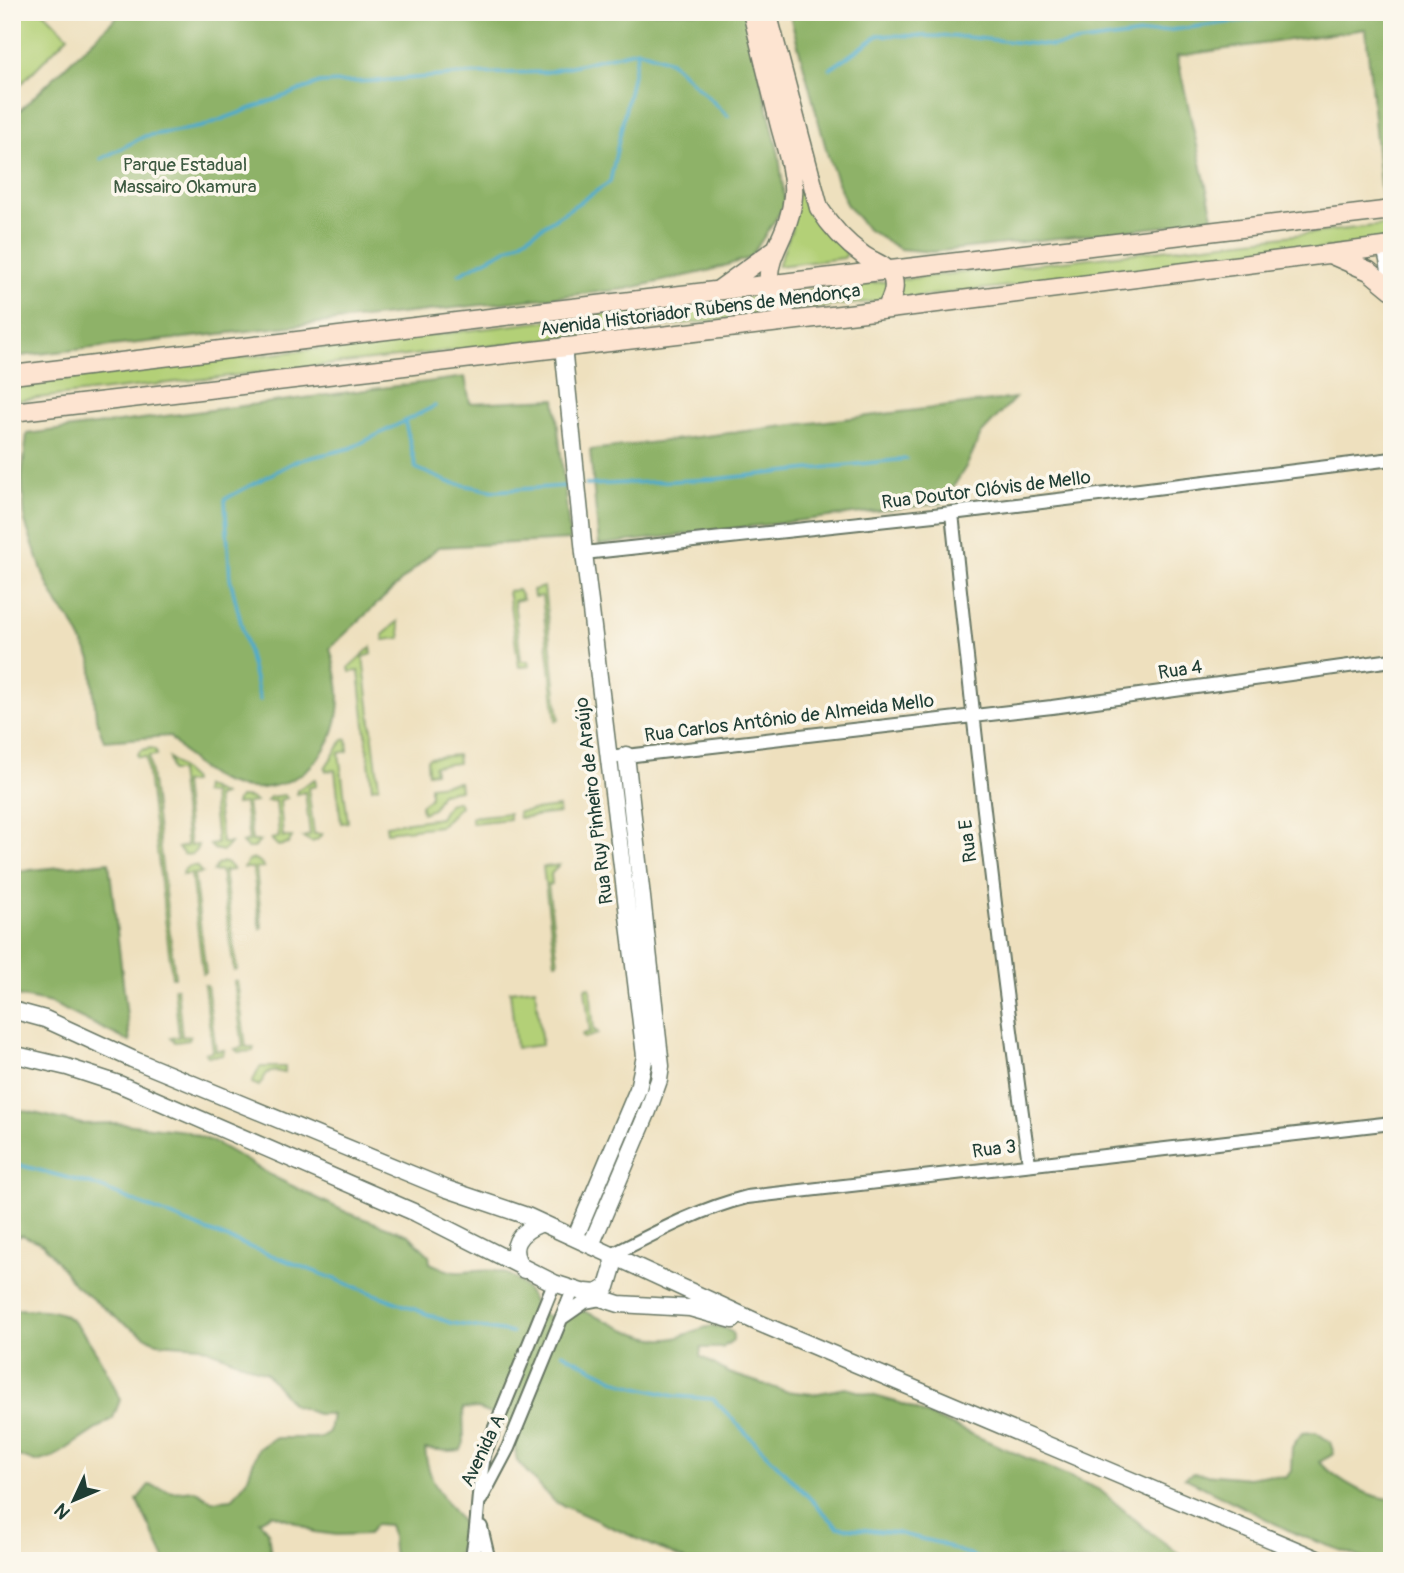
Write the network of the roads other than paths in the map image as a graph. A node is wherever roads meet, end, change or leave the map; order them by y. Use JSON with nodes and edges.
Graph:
{"nodes":[{"id":1,"x":752,"y":12,"type":"edge"},
{"id":2,"x":767,"y":12,"type":"edge"},
{"id":3,"x":769,"y":50,"type":"junction"},
{"id":4,"x":1392,"y":210,"type":"edge"},
{"id":5,"x":1390,"y":242,"type":"edge"},
{"id":6,"x":774,"y":250,"type":"junction"},
{"id":7,"x":1329,"y":253,"type":"junction"},
{"id":8,"x":889,"y":270,"type":"junction"},
{"id":9,"x":1392,"y":279,"type":"edge"},
{"id":10,"x":769,"y":286,"type":"junction"},
{"id":11,"x":1392,"y":290,"type":"edge"},
{"id":12,"x":716,"y":291,"type":"junction"},
{"id":13,"x":886,"y":309,"type":"junction"},
{"id":14,"x":790,"y":320,"type":"junction"},
{"id":15,"x":563,"y":346,"type":"junction"},
{"id":16,"x":12,"y":375,"type":"edge"},
{"id":17,"x":12,"y":412,"type":"edge"},
{"id":18,"x":1392,"y":459,"type":"edge"},
{"id":19,"x":952,"y":513,"type":"junction"},
{"id":20,"x":584,"y":553,"type":"junction"},
{"id":21,"x":1392,"y":660,"type":"edge"},
{"id":22,"x":973,"y":716,"type":"junction"},
{"id":23,"x":618,"y":756,"type":"junction"},
{"id":24,"x":12,"y":1010,"type":"edge"},
{"id":25,"x":12,"y":1054,"type":"edge"},
{"id":26,"x":1392,"y":1123,"type":"edge"},
{"id":27,"x":1029,"y":1163,"type":"junction"},
{"id":28,"x":542,"y":1223,"type":"junction"},
{"id":29,"x":575,"y":1238,"type":"junction"},
{"id":30,"x":591,"y":1245,"type":"junction"},
{"id":31,"x":612,"y":1255,"type":"junction"},
{"id":32,"x":524,"y":1270,"type":"junction"},
{"id":33,"x":554,"y":1283,"type":"junction"},
{"id":34,"x":575,"y":1291,"type":"junction"},
{"id":35,"x":600,"y":1300,"type":"junction"},
{"id":36,"x":562,"y":1318,"type":"junction"},
{"id":37,"x":479,"y":1502,"type":"junction"},
{"id":38,"x":471,"y":1561,"type":"edge"},
{"id":39,"x":489,"y":1561,"type":"edge"},
{"id":40,"x":1294,"y":1561,"type":"edge"},
{"id":41,"x":1322,"y":1561,"type":"edge"}],
"edges":[{"from":1,"to":3,"type":"main road"},
{"from":2,"to":3,"type":"main road"},
{"from":3,"to":6,"type":"main road"},
{"from":3,"to":8,"type":"main road"},
{"from":4,"to":8,"type":"main road","name":"Avenida Historiador Rubens de Mendonça"},
{"from":5,"to":7,"type":"main road","name":"Avenida Historiador Rubens de Mendonça"},
{"from":5,"to":9,"type":"street"},
{"from":6,"to":10,"type":"main road"},
{"from":6,"to":12,"type":"main road"},
{"from":7,"to":11,"type":"main road"},
{"from":7,"to":13,"type":"main road","name":"Avenida Historiador Rubens de Mendonça"},
{"from":8,"to":10,"type":"main road","name":"Avenida Historiador Rubens de Mendonça"},
{"from":8,"to":13,"type":"main road"},
{"from":10,"to":12,"type":"main road","name":"Avenida Historiador Rubens de Mendonça"},
{"from":10,"to":14,"type":"main road"},
{"from":12,"to":16,"type":"main road","name":"Avenida Historiador Rubens de Mendonça"},
{"from":13,"to":14,"type":"main road","name":"Avenida Historiador Rubens de Mendonça"},
{"from":14,"to":15,"type":"main road","name":"Avenida Historiador Rubens de Mendonça"},
{"from":15,"to":17,"type":"main road","name":"Avenida Historiador Rubens de Mendonça"},
{"from":15,"to":20,"type":"street","name":"Rua Ruy Pinheiro de Araújo"},
{"from":18,"to":19,"type":"street","name":"Rua Doutor Clóvis de Mello"},
{"from":19,"to":20,"type":"street","name":"Rua Doutor Clóvis de Mello"},
{"from":19,"to":22,"type":"street","name":"Rua E"},
{"from":20,"to":23,"type":"street","name":"Rua Ruy Pinheiro de Araújo"},
{"from":21,"to":22,"type":"street","name":"Rua 4"},
{"from":22,"to":23,"type":"street","name":"Rua Carlos Antônio de Almeida Mello"},
{"from":22,"to":27,"type":"street","name":"Rua E"},
{"from":23,"to":29,"type":"street","name":"Rua Ruy Pinheiro de Araújo"},
{"from":23,"to":30,"type":"street","name":"Rua Ruy Pinheiro de Araújo"},
{"from":24,"to":28,"type":"street"},
{"from":25,"to":32,"type":"street"},
{"from":26,"to":27,"type":"street","name":"Rua 3"},
{"from":27,"to":31,"type":"street","name":"Rua 3"},
{"from":28,"to":29,"type":"street"},
{"from":28,"to":32,"type":"street"},
{"from":29,"to":30,"type":"street"},
{"from":30,"to":31,"type":"street"},
{"from":31,"to":34,"type":"street"},
{"from":31,"to":41,"type":"street"},
{"from":32,"to":33,"type":"street"},
{"from":33,"to":34,"type":"street"},
{"from":33,"to":37,"type":"street","name":"Avenida A"},
{"from":34,"to":35,"type":"street"},
{"from":34,"to":36,"type":"street","name":"Avenida A"},
{"from":35,"to":36,"type":"street"},
{"from":35,"to":40,"type":"street"},
{"from":36,"to":37,"type":"street","name":"Avenida A"},
{"from":37,"to":38,"type":"street"},
{"from":37,"to":39,"type":"street"}]}
